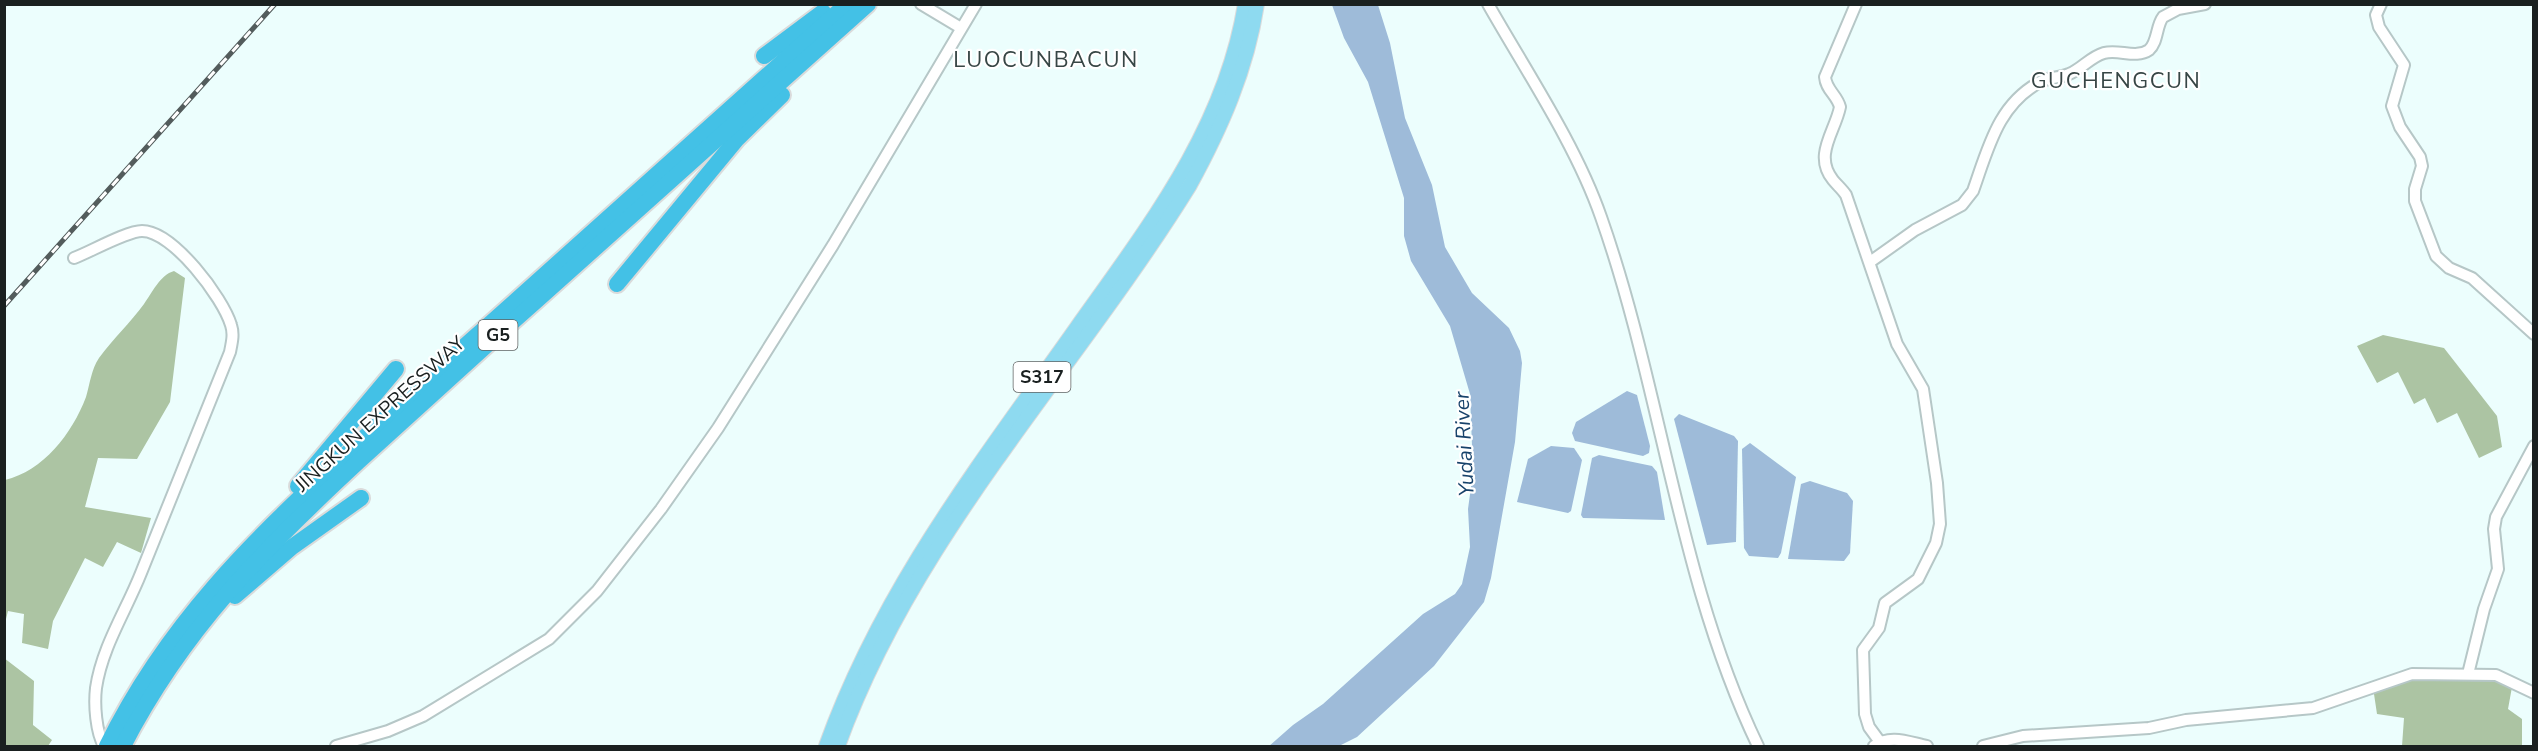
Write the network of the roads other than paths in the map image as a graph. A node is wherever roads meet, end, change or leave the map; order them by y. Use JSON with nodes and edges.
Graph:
{"nodes":[{"id":1,"x":833,"y":4,"type":"edge"},
{"id":2,"x":847,"y":4,"type":"edge"},
{"id":3,"x":871,"y":4,"type":"edge"},
{"id":4,"x":921,"y":4,"type":"edge"},
{"id":5,"x":976,"y":4,"type":"edge"},
{"id":6,"x":1245,"y":4,"type":"edge"},
{"id":7,"x":1257,"y":4,"type":"edge"},
{"id":8,"x":1488,"y":4,"type":"edge"},
{"id":9,"x":1856,"y":4,"type":"edge"},
{"id":10,"x":2205,"y":4,"type":"edge"},
{"id":11,"x":2381,"y":4,"type":"edge"},
{"id":12,"x":961,"y":28,"type":"junction"},
{"id":13,"x":764,"y":56,"type":"dead end"},
{"id":14,"x":74,"y":258,"type":"dead end"},
{"id":15,"x":1870,"y":262,"type":"junction"},
{"id":16,"x":617,"y":284,"type":"dead end"},
{"id":17,"x":2534,"y":334,"type":"edge"},
{"id":18,"x":396,"y":369,"type":"dead end"},
{"id":19,"x":2534,"y":446,"type":"edge"},
{"id":20,"x":360,"y":498,"type":"dead end"},
{"id":21,"x":264,"y":531,"type":"junction"},
{"id":22,"x":168,"y":669,"type":"junction"},
{"id":23,"x":2468,"y":674,"type":"junction"},
{"id":24,"x":147,"y":688,"type":"junction"},
{"id":25,"x":2534,"y":693,"type":"edge"},
{"id":26,"x":1877,"y":744,"type":"edge"},
{"id":27,"x":106,"y":747,"type":"edge"},
{"id":28,"x":123,"y":747,"type":"edge"},
{"id":29,"x":336,"y":747,"type":"edge"},
{"id":30,"x":826,"y":747,"type":"edge"},
{"id":31,"x":838,"y":747,"type":"edge"},
{"id":32,"x":1758,"y":747,"type":"edge"},
{"id":33,"x":1927,"y":747,"type":"edge"},
{"id":34,"x":1983,"y":747,"type":"edge"}],
"edges":[{"from":1,"to":13,"type":"highway"},
{"from":2,"to":21,"type":"highway","name":"JINGKUN EXPRESSWAY","number":"G5"},
{"from":3,"to":16,"type":"highway"},
{"from":3,"to":22,"type":"highway","name":"JINGKUN EXPRESSWAY","number":"G5"},
{"from":4,"to":12,"type":"street"},
{"from":5,"to":12,"type":"street"},
{"from":6,"to":30,"type":"main road","number":"S317"},
{"from":7,"to":31,"type":"main road","number":"S317"},
{"from":8,"to":32,"type":"street"},
{"from":9,"to":15,"type":"street"},
{"from":10,"to":15,"type":"street"},
{"from":11,"to":17,"type":"street"},
{"from":12,"to":29,"type":"street"},
{"from":14,"to":27,"type":"street"},
{"from":15,"to":26,"type":"street"},
{"from":18,"to":21,"type":"highway"},
{"from":19,"to":23,"type":"street"},
{"from":20,"to":22,"type":"highway"},
{"from":21,"to":24,"type":"highway","name":"JINGKUN EXPRESSWAY","number":"G5"},
{"from":22,"to":24,"type":"highway","name":"JINGKUN EXPRESSWAY","number":"G5"},
{"from":23,"to":25,"type":"street"},
{"from":23,"to":34,"type":"street"},
{"from":24,"to":27,"type":"highway","name":"JINGKUN EXPRESSWAY","number":"G5"},
{"from":24,"to":28,"type":"highway","name":"JINGKUN EXPRESSWAY","number":"G5"},
{"from":26,"to":33,"type":"street"}]}
